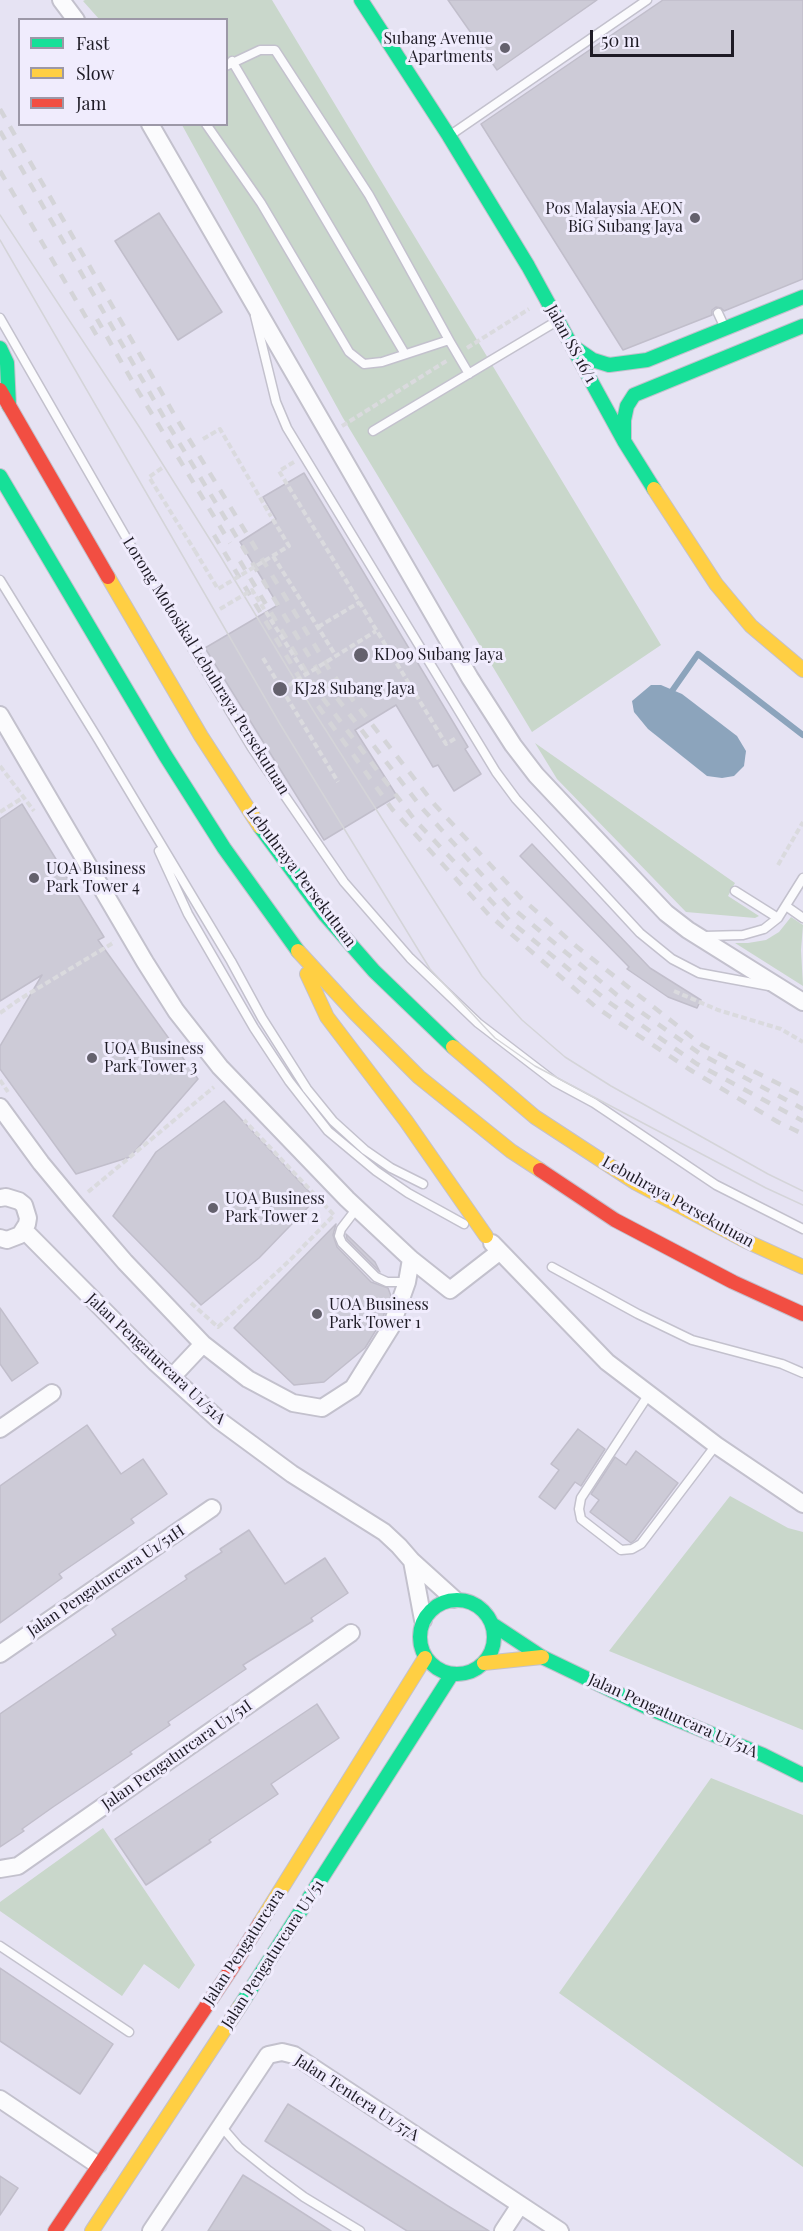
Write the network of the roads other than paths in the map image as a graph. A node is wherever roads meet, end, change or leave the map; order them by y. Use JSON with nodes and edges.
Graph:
{"nodes":[{"id":1,"x":61,"y":0,"type":"edge"},
{"id":2,"x":361,"y":0,"type":"edge"},
{"id":3,"x":647,"y":0,"type":"edge"},
{"id":4,"x":74,"y":18,"type":"edge"},
{"id":5,"x":230,"y":63,"type":"edge"},
{"id":6,"x":151,"y":126,"type":"edge"},
{"id":7,"x":207,"y":126,"type":"edge"},
{"id":8,"x":449,"y":136,"type":"junction"},
{"id":9,"x":803,"y":297,"type":"edge"},
{"id":10,"x":251,"y":301,"type":"junction"},
{"id":11,"x":718,"y":313,"type":"dead end"},
{"id":12,"x":0,"y":318,"type":"edge"},
{"id":13,"x":558,"y":320,"type":"junction"},
{"id":14,"x":803,"y":326,"type":"edge"},
{"id":15,"x":725,"y":328,"type":"junction"},
{"id":16,"x":448,"y":340,"type":"junction"},
{"id":17,"x":572,"y":346,"type":"junction"},
{"id":18,"x":0,"y":348,"type":"edge"},
{"id":19,"x":405,"y":354,"type":"junction"},
{"id":20,"x":469,"y":374,"type":"junction"},
{"id":21,"x":0,"y":390,"type":"edge"},
{"id":22,"x":9,"y":406,"type":"junction"},
{"id":23,"x":373,"y":431,"type":"dead end"},
{"id":24,"x":624,"y":441,"type":"junction"},
{"id":25,"x":0,"y":476,"type":"edge"},
{"id":26,"x":0,"y":580,"type":"edge"},
{"id":27,"x":803,"y":670,"type":"edge"},
{"id":28,"x":0,"y":715,"type":"edge"},
{"id":29,"x":142,"y":813,"type":"junction"},
{"id":30,"x":803,"y":878,"type":"edge"},
{"id":31,"x":735,"y":891,"type":"dead end"},
{"id":32,"x":786,"y":906,"type":"junction"},
{"id":33,"x":778,"y":918,"type":"junction"},
{"id":34,"x":803,"y":918,"type":"edge"},
{"id":35,"x":697,"y":936,"type":"junction"},
{"id":36,"x":298,"y":951,"type":"junction"},
{"id":37,"x":780,"y":988,"type":"junction"},
{"id":38,"x":803,"y":1002,"type":"edge"},
{"id":39,"x":6,"y":1102,"type":"edge"},
{"id":40,"x":423,"y":1184,"type":"dead end"},
{"id":41,"x":0,"y":1198,"type":"edge"},
{"id":42,"x":357,"y":1208,"type":"junction"},
{"id":43,"x":803,"y":1229,"type":"edge"},
{"id":44,"x":24,"y":1230,"type":"junction"},
{"id":45,"x":486,"y":1236,"type":"junction"},
{"id":46,"x":0,"y":1238,"type":"edge"},
{"id":47,"x":499,"y":1252,"type":"junction"},
{"id":48,"x":411,"y":1259,"type":"junction"},
{"id":49,"x":552,"y":1267,"type":"dead end"},
{"id":50,"x":803,"y":1267,"type":"edge"},
{"id":51,"x":407,"y":1282,"type":"junction"},
{"id":52,"x":803,"y":1314,"type":"edge"},
{"id":53,"x":204,"y":1344,"type":"junction"},
{"id":54,"x":803,"y":1373,"type":"edge"},
{"id":55,"x":172,"y":1377,"type":"junction"},
{"id":56,"x":52,"y":1394,"type":"dead end"},
{"id":57,"x":649,"y":1394,"type":"junction"},
{"id":58,"x":0,"y":1430,"type":"edge"},
{"id":59,"x":716,"y":1445,"type":"junction"},
{"id":60,"x":803,"y":1504,"type":"edge"},
{"id":61,"x":212,"y":1508,"type":"dead end"},
{"id":62,"x":412,"y":1561,"type":"junction"},
{"id":63,"x":454,"y":1599,"type":"junction"},
{"id":64,"x":423,"y":1620,"type":"junction"},
{"id":65,"x":492,"y":1624,"type":"junction"},
{"id":66,"x":351,"y":1633,"type":"dead end"},
{"id":67,"x":0,"y":1654,"type":"edge"},
{"id":68,"x":542,"y":1657,"type":"junction"},
{"id":69,"x":425,"y":1658,"type":"junction"},
{"id":70,"x":484,"y":1663,"type":"junction"},
{"id":71,"x":452,"y":1674,"type":"junction"},
{"id":72,"x":803,"y":1774,"type":"edge"},
{"id":73,"x":0,"y":1869,"type":"edge"},
{"id":74,"x":0,"y":1946,"type":"edge"},
{"id":75,"x":129,"y":2032,"type":"dead end"},
{"id":76,"x":0,"y":2099,"type":"edge"},
{"id":77,"x":220,"y":2125,"type":"junction"},
{"id":78,"x":98,"y":2165,"type":"junction"},
{"id":79,"x":520,"y":2205,"type":"junction"},
{"id":80,"x":55,"y":2231,"type":"edge"},
{"id":81,"x":92,"y":2231,"type":"edge"},
{"id":82,"x":151,"y":2231,"type":"edge"},
{"id":83,"x":360,"y":2231,"type":"edge"},
{"id":84,"x":503,"y":2231,"type":"edge"},
{"id":85,"x":560,"y":2231,"type":"edge"}],
"edges":[{"from":1,"to":4,"type":"street"},
{"from":2,"to":8,"type":"main road","name":"Jalan SS 16/1"},
{"from":3,"to":8,"type":"lane"},
{"from":5,"to":16,"type":"lane"},
{"from":5,"to":19,"type":"lane"},
{"from":6,"to":10,"type":"street"},
{"from":7,"to":19,"type":"lane"},
{"from":8,"to":13,"type":"main road","name":"Jalan SS 16/1"},
{"from":9,"to":15,"type":"main road"},
{"from":10,"to":35,"type":"street"},
{"from":10,"to":37,"type":"lane"},
{"from":11,"to":15,"type":"lane"},
{"from":12,"to":43,"type":"lane","name":"Lorong Motosikal Lebuhraya Persekutuan"},
{"from":13,"to":17,"type":"main road","name":"Jalan SS 16/1"},
{"from":13,"to":20,"type":"lane"},
{"from":14,"to":24,"type":"main road"},
{"from":15,"to":17,"type":"main road"},
{"from":16,"to":19,"type":"lane"},
{"from":16,"to":20,"type":"lane"},
{"from":17,"to":24,"type":"main road","name":"Jalan SS 16/1"},
{"from":18,"to":22,"type":"main road"},
{"from":20,"to":23,"type":"lane"},
{"from":21,"to":22,"type":"main road","name":"Lebuhraya Persekutuan"},
{"from":22,"to":50,"type":"main road","name":"Lebuhraya Persekutuan"},
{"from":24,"to":27,"type":"main road","name":"Jalan SS 16/1"},
{"from":25,"to":36,"type":"main road"},
{"from":26,"to":29,"type":"lane"},
{"from":28,"to":42,"type":"street"},
{"from":29,"to":40,"type":"lane"},
{"from":29,"to":45,"type":"lane"},
{"from":30,"to":32,"type":"lane"},
{"from":31,"to":33,"type":"lane"},
{"from":32,"to":33,"type":"lane"},
{"from":32,"to":34,"type":"lane"},
{"from":33,"to":35,"type":"lane"},
{"from":35,"to":37,"type":"street"},
{"from":36,"to":45,"type":"main road"},
{"from":36,"to":52,"type":"main road"},
{"from":37,"to":38,"type":"street"},
{"from":39,"to":53,"type":"street"},
{"from":41,"to":44,"type":"street"},
{"from":42,"to":48,"type":"street"},
{"from":42,"to":51,"type":"lane"},
{"from":44,"to":46,"type":"street"},
{"from":44,"to":55,"type":"street","name":"Jalan Pengaturcara U1/51A"},
{"from":45,"to":47,"type":"street"},
{"from":47,"to":48,"type":"street"},
{"from":47,"to":57,"type":"street"},
{"from":48,"to":51,"type":"street"},
{"from":49,"to":54,"type":"lane"},
{"from":51,"to":53,"type":"street"},
{"from":53,"to":55,"type":"street"},
{"from":55,"to":62,"type":"street","name":"Jalan Pengaturcara U1/51A"},
{"from":56,"to":58,"type":"street"},
{"from":57,"to":59,"type":"street"},
{"from":57,"to":59,"type":"lane"},
{"from":59,"to":60,"type":"street"},
{"from":61,"to":67,"type":"street","name":"Jalan Pengaturcara U1/51H"},
{"from":62,"to":63,"type":"street","name":"Jalan Pengaturcara U1/51A"},
{"from":62,"to":64,"type":"street"},
{"from":63,"to":64,"type":"main road"},
{"from":63,"to":65,"type":"main road"},
{"from":64,"to":69,"type":"main road"},
{"from":65,"to":68,"type":"main road","name":"Jalan Pengaturcara U1/51A"},
{"from":65,"to":70,"type":"main road"},
{"from":66,"to":73,"type":"street","name":"Jalan Pengaturcara U1/51I"},
{"from":68,"to":70,"type":"main road"},
{"from":68,"to":72,"type":"main road","name":"Jalan Pengaturcara U1/51A"},
{"from":69,"to":71,"type":"main road"},
{"from":69,"to":78,"type":"main road","name":"Jalan Pengaturcara"},
{"from":70,"to":71,"type":"main road"},
{"from":71,"to":81,"type":"main road","name":"Jalan Pengaturcara U1/51"},
{"from":74,"to":75,"type":"lane"},
{"from":76,"to":78,"type":"street"},
{"from":77,"to":79,"type":"street","name":"Jalan Tentera U1/57A"},
{"from":77,"to":82,"type":"street","name":"Jalan Tentera U1/57A"},
{"from":77,"to":83,"type":"lane"},
{"from":78,"to":80,"type":"main road","name":"Jalan Pengaturcara"},
{"from":79,"to":84,"type":"street"},
{"from":79,"to":85,"type":"street","name":"Jalan Tentera U1/57A"}]}
